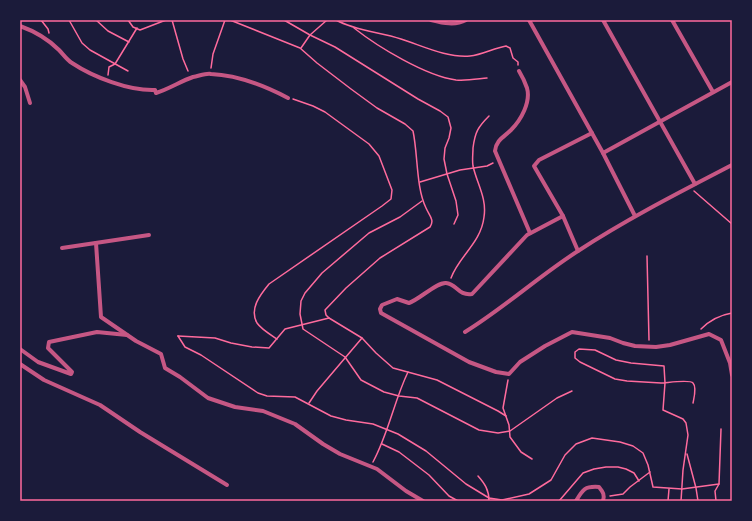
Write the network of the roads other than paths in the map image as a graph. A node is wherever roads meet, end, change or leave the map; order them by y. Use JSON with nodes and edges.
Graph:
{"nodes":[{"id":1,"x":432,"y":20,"type":"edge"},
{"id":2,"x":466,"y":20,"type":"edge"},
{"id":3,"x":529,"y":20,"type":"edge"},
{"id":4,"x":603,"y":20,"type":"edge"},
{"id":5,"x":672,"y":20,"type":"edge"},
{"id":6,"x":457,"y":22,"type":"edge"},
{"id":7,"x":20,"y":26,"type":"edge"},
{"id":8,"x":519,"y":71,"type":"road end"},
{"id":9,"x":20,"y":80,"type":"edge"},
{"id":10,"x":732,"y":82,"type":"edge"},
{"id":11,"x":713,"y":92,"type":"junction"},
{"id":12,"x":288,"y":98,"type":"road end"},
{"id":13,"x":30,"y":103,"type":"dead end"},
{"id":14,"x":659,"y":122,"type":"junction"},
{"id":15,"x":592,"y":133,"type":"junction"},
{"id":16,"x":603,"y":153,"type":"junction"},
{"id":17,"x":732,"y":165,"type":"edge"},
{"id":18,"x":695,"y":184,"type":"junction"},
{"id":19,"x":563,"y":216,"type":"junction"},
{"id":20,"x":635,"y":216,"type":"junction"},
{"id":21,"x":530,"y":232,"type":"junction"},
{"id":22,"x":149,"y":236,"type":"dead end"},
{"id":23,"x":96,"y":243,"type":"junction"},
{"id":24,"x":62,"y":248,"type":"dead end"},
{"id":25,"x":578,"y":251,"type":"junction"},
{"id":26,"x":465,"y":332,"type":"dead end"},
{"id":27,"x":128,"y":336,"type":"junction"},
{"id":28,"x":20,"y":349,"type":"edge"},
{"id":29,"x":20,"y":364,"type":"edge"},
{"id":30,"x":732,"y":375,"type":"edge"},
{"id":31,"x":227,"y":485,"type":"dead end"},
{"id":32,"x":603,"y":499,"type":"edge"},
{"id":33,"x":423,"y":501,"type":"edge"},
{"id":34,"x":576,"y":501,"type":"edge"}],
"edges":[{"from":1,"to":6,"type":"street"},
{"from":2,"to":6,"type":"street"},
{"from":3,"to":15,"type":"street"},
{"from":4,"to":14,"type":"street"},
{"from":5,"to":11,"type":"street"},
{"from":7,"to":12,"type":"street"},
{"from":8,"to":21,"type":"street"},
{"from":9,"to":13,"type":"street"},
{"from":10,"to":11,"type":"street"},
{"from":11,"to":14,"type":"street"},
{"from":14,"to":16,"type":"street"},
{"from":14,"to":18,"type":"street"},
{"from":15,"to":16,"type":"street"},
{"from":15,"to":19,"type":"street"},
{"from":16,"to":20,"type":"street"},
{"from":17,"to":18,"type":"street"},
{"from":18,"to":20,"type":"street"},
{"from":19,"to":21,"type":"street"},
{"from":19,"to":25,"type":"street"},
{"from":20,"to":25,"type":"street"},
{"from":21,"to":30,"type":"street"},
{"from":22,"to":23,"type":"street"},
{"from":23,"to":24,"type":"street"},
{"from":23,"to":27,"type":"street"},
{"from":25,"to":26,"type":"street"},
{"from":27,"to":28,"type":"street"},
{"from":27,"to":33,"type":"street"},
{"from":29,"to":31,"type":"street"},
{"from":32,"to":34,"type":"street"}]}
